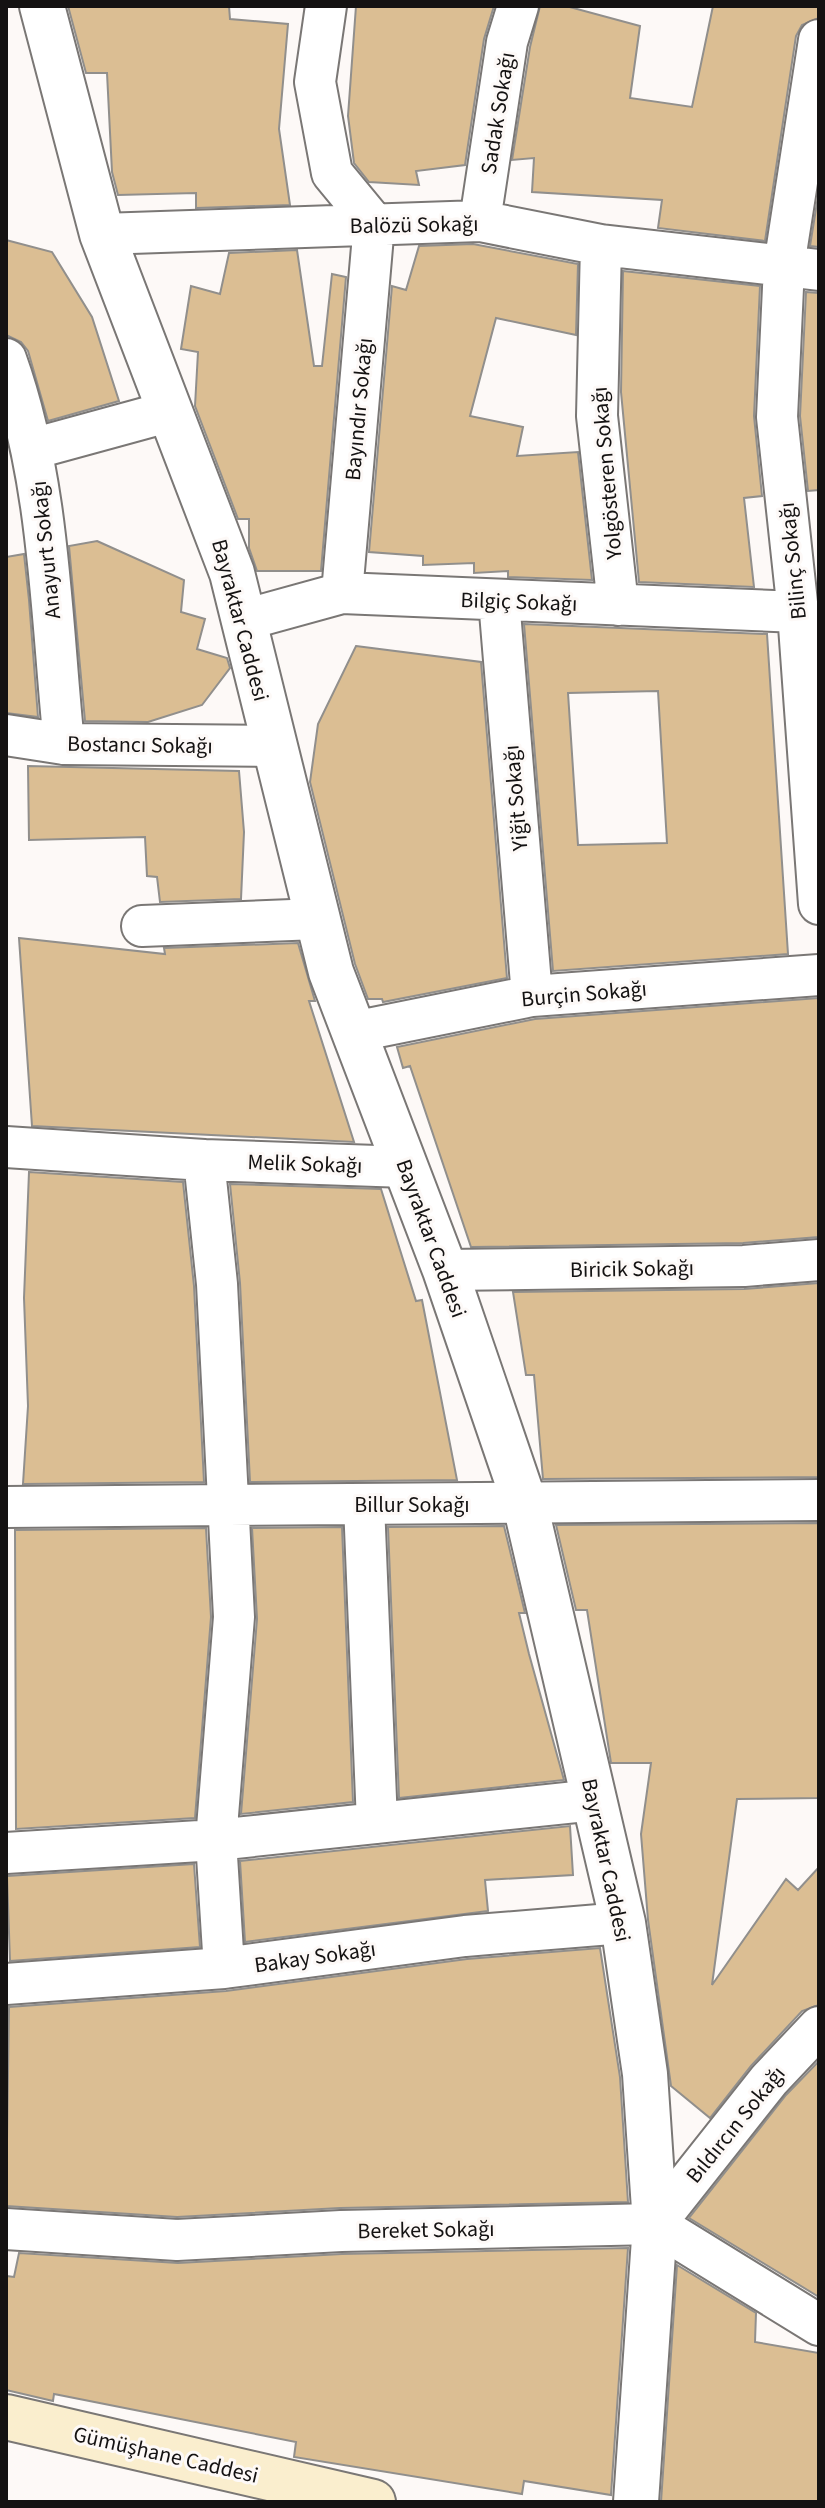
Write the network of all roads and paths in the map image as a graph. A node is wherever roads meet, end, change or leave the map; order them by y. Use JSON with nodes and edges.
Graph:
{"nodes":[{"id":1,"x":42,"y":6,"type":"edge"},
{"id":2,"x":326,"y":6,"type":"edge"},
{"id":3,"x":518,"y":6,"type":"edge"},
{"id":4,"x":819,"y":40,"type":"edge"},
{"id":5,"x":480,"y":221,"type":"junction"},
{"id":6,"x":374,"y":224,"type":"junction"},
{"id":7,"x":102,"y":234,"type":"junction"},
{"id":8,"x":601,"y":245,"type":"junction"},
{"id":9,"x":801,"y":268,"type":"edge"},
{"id":10,"x":6,"y":359,"type":"edge"},
{"id":11,"x":171,"y":411,"type":"junction"},
{"id":12,"x":32,"y":449,"type":"junction"},
{"id":13,"x":342,"y":593,"type":"junction"},
{"id":14,"x":499,"y":600,"type":"junction"},
{"id":15,"x":618,"y":605,"type":"junction"},
{"id":16,"x":798,"y":612,"type":"junction"},
{"id":17,"x":244,"y":620,"type":"junction"},
{"id":18,"x":6,"y":735,"type":"edge"},
{"id":19,"x":64,"y":744,"type":"junction"},
{"id":20,"x":274,"y":746,"type":"junction"},
{"id":21,"x":819,"y":904,"type":"edge"},
{"id":22,"x":317,"y":919,"type":"junction"},
{"id":23,"x":142,"y":926,"type":"dead end"},
{"id":24,"x":819,"y":975,"type":"edge"},
{"id":25,"x":532,"y":996,"type":"junction"},
{"id":26,"x":353,"y":1032,"type":"junction"},
{"id":27,"x":6,"y":1147,"type":"edge"},
{"id":28,"x":204,"y":1160,"type":"junction"},
{"id":29,"x":406,"y":1167,"type":"junction"},
{"id":30,"x":819,"y":1260,"type":"edge"},
{"id":31,"x":445,"y":1270,"type":"junction"},
{"id":32,"x":819,"y":1500,"type":"edge"},
{"id":33,"x":228,"y":1503,"type":"junction"},
{"id":34,"x":364,"y":1504,"type":"junction"},
{"id":35,"x":525,"y":1504,"type":"junction"},
{"id":36,"x":6,"y":1507,"type":"edge"},
{"id":37,"x":595,"y":1800,"type":"junction"},
{"id":38,"x":377,"y":1823,"type":"junction"},
{"id":39,"x":216,"y":1840,"type":"junction"},
{"id":40,"x":6,"y":1853,"type":"edge"},
{"id":41,"x":623,"y":1923,"type":"junction"},
{"id":42,"x":224,"y":1968,"type":"junction"},
{"id":43,"x":6,"y":1984,"type":"edge"},
{"id":44,"x":819,"y":2027,"type":"edge"},
{"id":45,"x":655,"y":2224,"type":"junction"},
{"id":46,"x":6,"y":2229,"type":"edge"},
{"id":47,"x":819,"y":2325,"type":"edge"},
{"id":48,"x":6,"y":2417,"type":"edge"},
{"id":49,"x":373,"y":2502,"type":"edge"},
{"id":50,"x":636,"y":2502,"type":"edge"}],
"edges":[{"from":1,"to":7,"type":"street","name":"Bayraktar Caddesi"},
{"from":2,"to":6,"type":"street"},
{"from":3,"to":5,"type":"street","name":"Sadak Sokağı"},
{"from":4,"to":9,"type":"street","name":"Bilinç Sokağı"},
{"from":5,"to":6,"type":"street","name":"Balözü Sokağı"},
{"from":5,"to":8,"type":"street","name":"Balözü Sokağı"},
{"from":6,"to":7,"type":"street","name":"Balözü Sokağı"},
{"from":6,"to":13,"type":"street","name":"Bayındır Sokağı"},
{"from":7,"to":11,"type":"street","name":"Bayraktar Caddesi"},
{"from":8,"to":9,"type":"street","name":"Balözü Sokağı"},
{"from":8,"to":15,"type":"street","name":"Yolgösteren Sokağı"},
{"from":9,"to":16,"type":"street","name":"Bilinç Sokağı"},
{"from":10,"to":12,"type":"street","name":"Anayurt Sokağı"},
{"from":11,"to":12,"type":"street"},
{"from":11,"to":17,"type":"street","name":"Bayraktar Caddesi"},
{"from":12,"to":19,"type":"street","name":"Anayurt Sokağı"},
{"from":13,"to":14,"type":"street","name":"Bilgiç Sokağı"},
{"from":13,"to":17,"type":"street","name":"Bilgiç Sokağı"},
{"from":14,"to":15,"type":"street","name":"Bilgiç Sokağı"},
{"from":14,"to":25,"type":"street","name":"Yiğit Sokağı"},
{"from":15,"to":16,"type":"street","name":"Bilgiç Sokağı"},
{"from":16,"to":21,"type":"street","name":"Bilinç Sokağı"},
{"from":17,"to":20,"type":"street","name":"Bayraktar Caddesi"},
{"from":18,"to":19,"type":"street","name":"Bostancı Sokağı"},
{"from":19,"to":20,"type":"street","name":"Bostancı Sokağı"},
{"from":20,"to":22,"type":"street","name":"Bayraktar Caddesi"},
{"from":22,"to":23,"type":"street"},
{"from":22,"to":26,"type":"street","name":"Bayraktar Caddesi"},
{"from":24,"to":25,"type":"street","name":"Burçin Sokağı"},
{"from":25,"to":26,"type":"street","name":"Burçin Sokağı"},
{"from":26,"to":29,"type":"street","name":"Bayraktar Caddesi"},
{"from":27,"to":28,"type":"street","name":"Melik Sokağı"},
{"from":28,"to":29,"type":"street","name":"Melik Sokağı"},
{"from":28,"to":33,"type":"street"},
{"from":29,"to":31,"type":"street","name":"Bayraktar Caddesi"},
{"from":30,"to":31,"type":"street","name":"Biricik Sokağı"},
{"from":31,"to":35,"type":"street","name":"Bayraktar Caddesi"},
{"from":32,"to":35,"type":"street","name":"Billur Sokağı"},
{"from":33,"to":34,"type":"street","name":"Billur Sokağı"},
{"from":33,"to":36,"type":"street","name":"Billur Sokağı"},
{"from":33,"to":39,"type":"street"},
{"from":34,"to":35,"type":"street","name":"Billur Sokağı"},
{"from":34,"to":38,"type":"street"},
{"from":35,"to":37,"type":"street","name":"Bayraktar Caddesi"},
{"from":37,"to":38,"type":"street"},
{"from":37,"to":41,"type":"street","name":"Bayraktar Caddesi"},
{"from":38,"to":39,"type":"street"},
{"from":39,"to":40,"type":"street"},
{"from":39,"to":42,"type":"street"},
{"from":41,"to":42,"type":"street","name":"Bakay Sokağı"},
{"from":41,"to":45,"type":"street","name":"Bayraktar Caddesi"},
{"from":42,"to":43,"type":"street","name":"Bakay Sokağı"},
{"from":44,"to":45,"type":"street","name":"Bıldırcın Sokağı"},
{"from":45,"to":46,"type":"street","name":"Bereket Sokağı"},
{"from":45,"to":47,"type":"street"},
{"from":45,"to":50,"type":"street","name":"Bayraktar Caddesi"},
{"from":48,"to":49,"type":"main road","name":"Gümüşhane Caddesi"}]}
